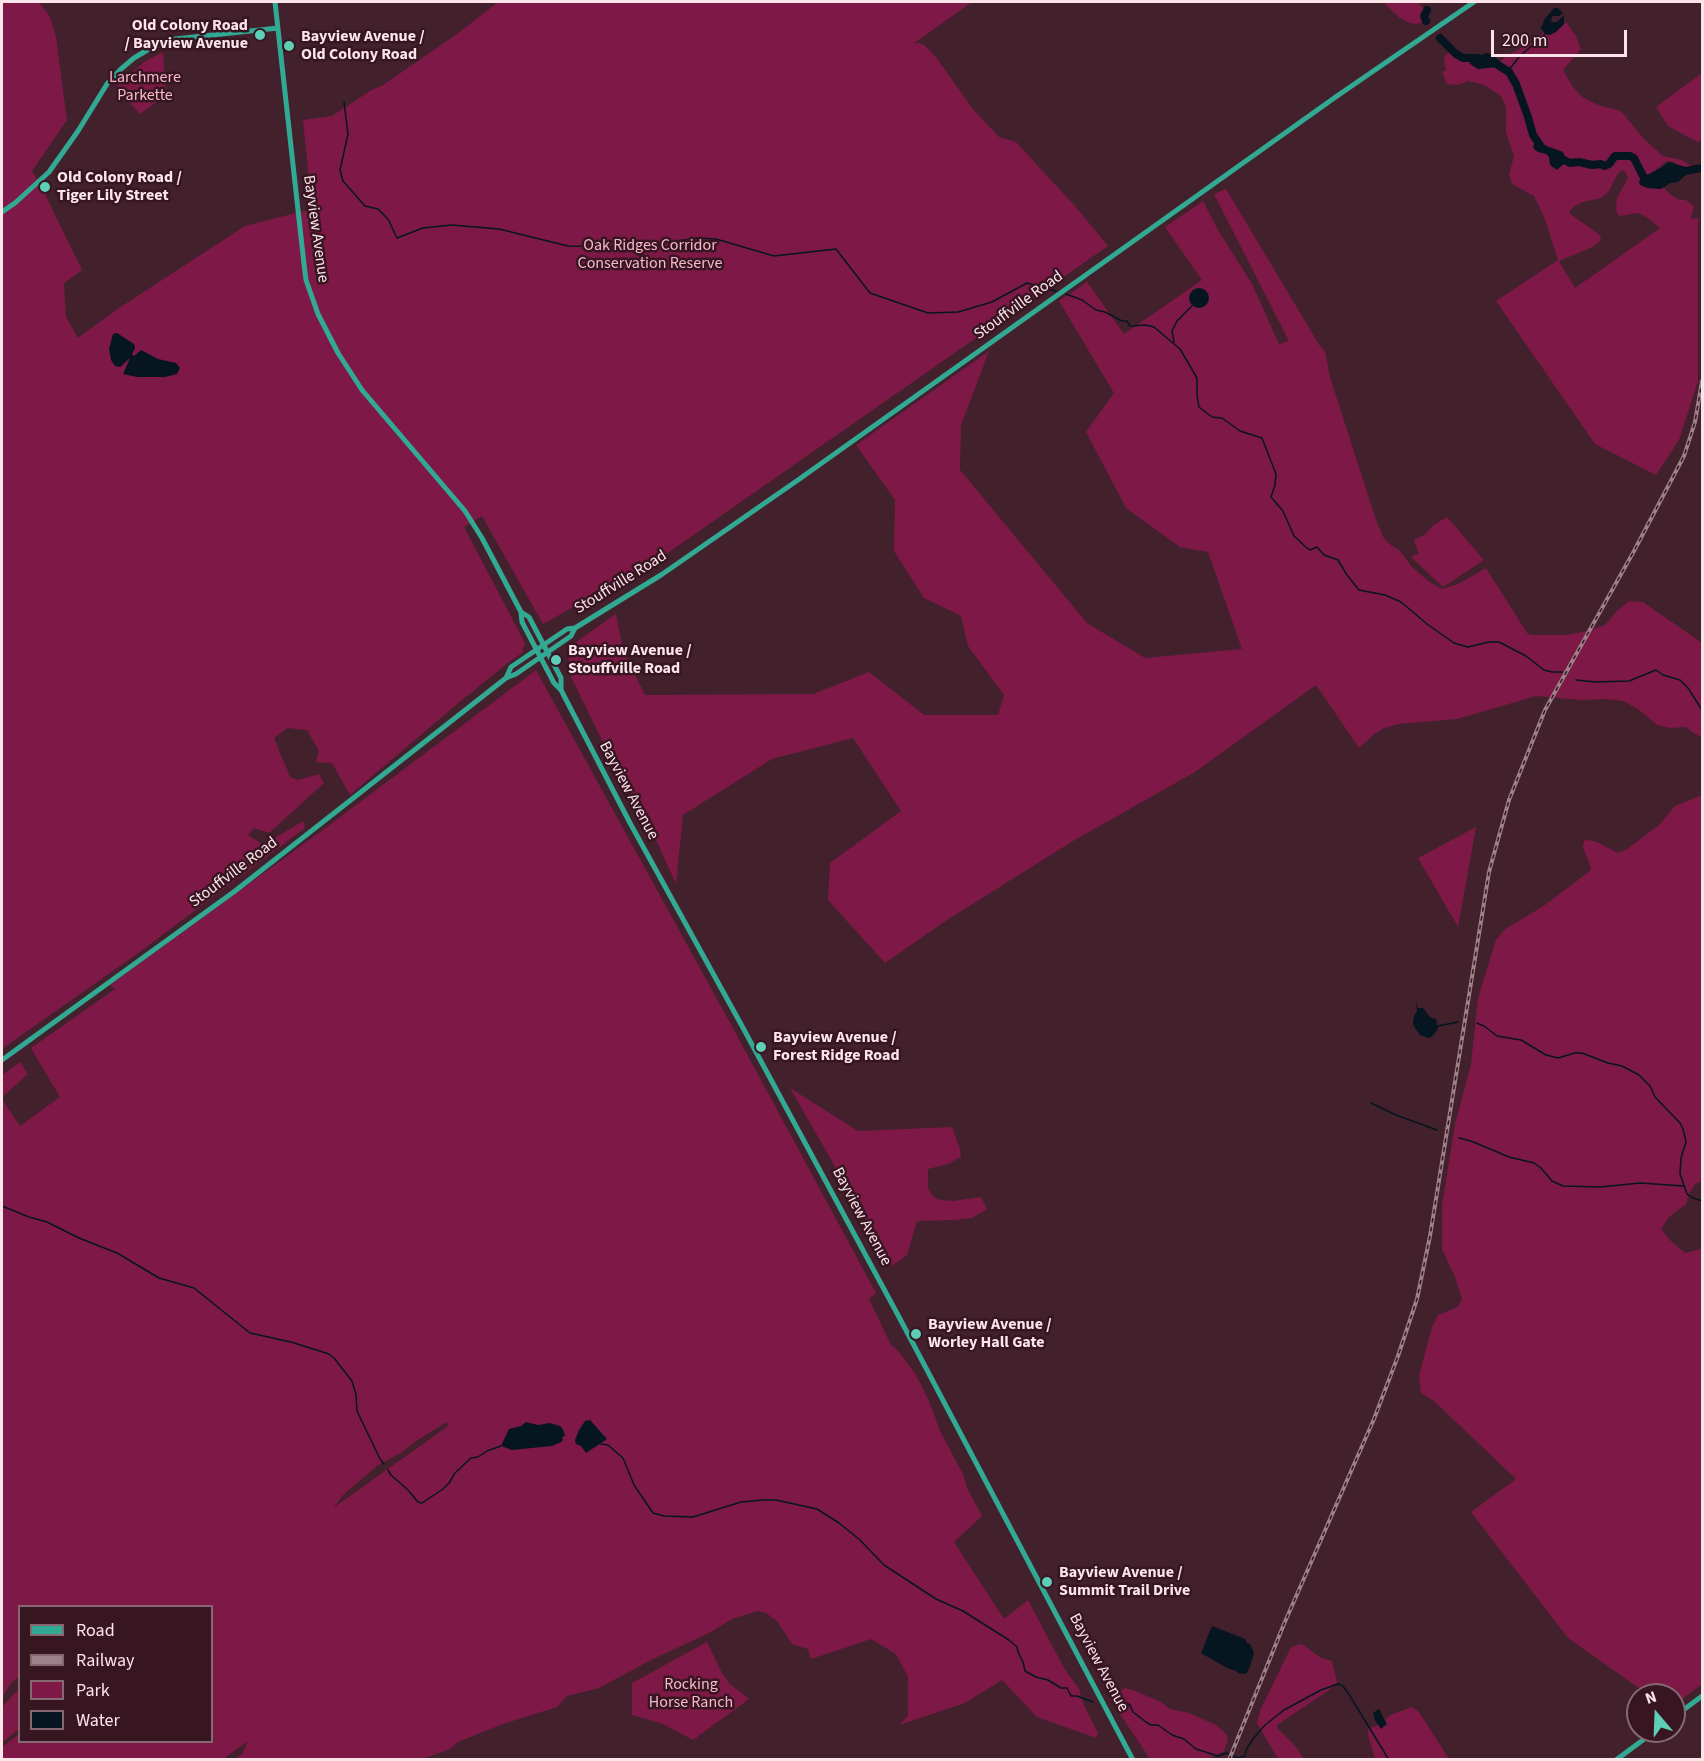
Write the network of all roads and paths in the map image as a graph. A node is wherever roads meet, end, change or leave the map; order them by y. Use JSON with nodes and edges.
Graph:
{"nodes":[{"id":1,"x":275,"y":2,"type":"edge"},
{"id":2,"x":1474,"y":2,"type":"edge"},
{"id":3,"x":278,"y":28,"type":"junction"},
{"id":4,"x":2,"y":212,"type":"edge"},
{"id":5,"x":521,"y":612,"type":"junction"},
{"id":6,"x":575,"y":628,"type":"junction"},
{"id":7,"x":544,"y":645,"type":"junction"},
{"id":8,"x":536,"y":650,"type":"junction"},
{"id":9,"x":548,"y":652,"type":"junction"},
{"id":10,"x":540,"y":657,"type":"junction"},
{"id":11,"x":506,"y":678,"type":"junction"},
{"id":12,"x":561,"y":690,"type":"junction"},
{"id":13,"x":2,"y":1060,"type":"edge"},
{"id":14,"x":1702,"y":1696,"type":"edge"},
{"id":15,"x":1686,"y":1708,"type":"edge"},
{"id":16,"x":1639,"y":1743,"type":"edge"},
{"id":17,"x":1133,"y":1760,"type":"edge"},
{"id":18,"x":1616,"y":1760,"type":"edge"}],
"edges":[{"from":1,"to":3,"type":"main road","name":"Bayview Avenue"},
{"from":2,"to":6,"type":"main road","name":"Stouffville Road"},
{"from":3,"to":4,"type":"main road"},
{"from":3,"to":5,"type":"main road","name":"Bayview Avenue"},
{"from":5,"to":7,"type":"main road","name":"Bayview Avenue"},
{"from":5,"to":8,"type":"main road","name":"Bayview Avenue"},
{"from":6,"to":7,"type":"main road","name":"Stouffville Road"},
{"from":6,"to":9,"type":"main road","name":"Stouffville Road"},
{"from":7,"to":8,"type":"main road","name":"Stouffville Road"},
{"from":7,"to":9,"type":"main road","name":"Bayview Avenue"},
{"from":8,"to":10,"type":"main road","name":"Bayview Avenue"},
{"from":8,"to":11,"type":"main road","name":"Stouffville Road"},
{"from":9,"to":10,"type":"main road","name":"Stouffville Road"},
{"from":9,"to":12,"type":"main road","name":"Bayview Avenue"},
{"from":10,"to":11,"type":"main road","name":"Stouffville Road"},
{"from":10,"to":12,"type":"main road","name":"Bayview Avenue"},
{"from":11,"to":13,"type":"main road","name":"Stouffville Road"},
{"from":12,"to":17,"type":"main road","name":"Bayview Avenue"},
{"from":14,"to":15,"type":"main road"},
{"from":16,"to":18,"type":"main road"}]}
